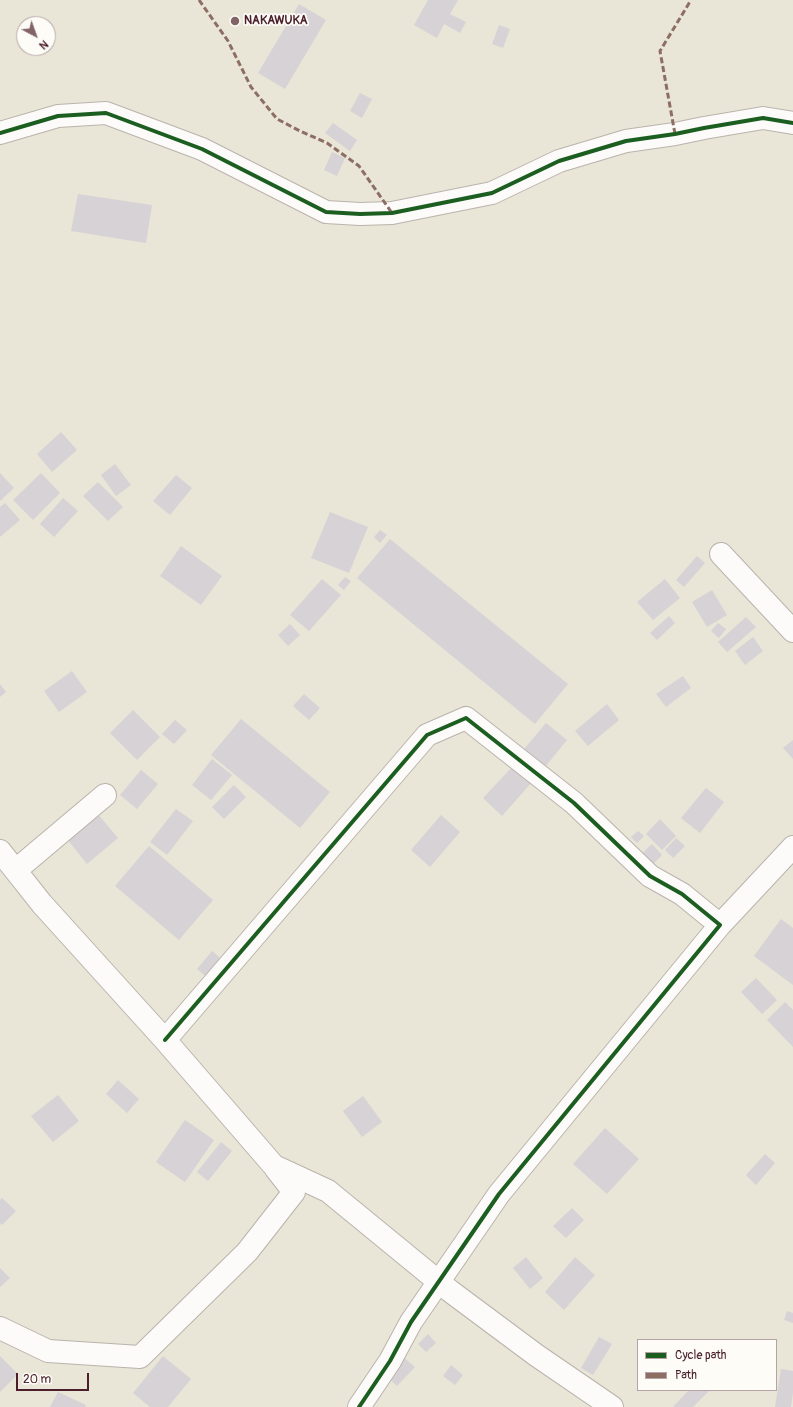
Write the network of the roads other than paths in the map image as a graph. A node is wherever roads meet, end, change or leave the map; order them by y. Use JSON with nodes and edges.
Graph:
{"nodes":[{"id":1,"x":793,"y":123,"type":"edge"},
{"id":2,"x":0,"y":133,"type":"edge"},
{"id":3,"x":721,"y":554,"type":"dead end"},
{"id":4,"x":793,"y":631,"type":"edge"},
{"id":5,"x":105,"y":795,"type":"dead end"},
{"id":6,"x":793,"y":847,"type":"edge"},
{"id":7,"x":0,"y":851,"type":"edge"},
{"id":8,"x":16,"y":870,"type":"junction"},
{"id":9,"x":720,"y":925,"type":"junction"},
{"id":10,"x":165,"y":1040,"type":"junction"},
{"id":11,"x":274,"y":1166,"type":"junction"},
{"id":12,"x":439,"y":1283,"type":"junction"},
{"id":13,"x":0,"y":1328,"type":"edge"},
{"id":14,"x":359,"y":1407,"type":"edge"},
{"id":15,"x":612,"y":1407,"type":"edge"}],
"edges":[{"from":1,"to":2,"type":"street"},
{"from":3,"to":4,"type":"street"},
{"from":5,"to":8,"type":"street"},
{"from":6,"to":9,"type":"street"},
{"from":7,"to":8,"type":"street"},
{"from":8,"to":10,"type":"street"},
{"from":9,"to":10,"type":"street"},
{"from":9,"to":12,"type":"street"},
{"from":10,"to":11,"type":"street"},
{"from":11,"to":12,"type":"street"},
{"from":11,"to":13,"type":"street"},
{"from":12,"to":14,"type":"street"},
{"from":12,"to":15,"type":"street"}]}
